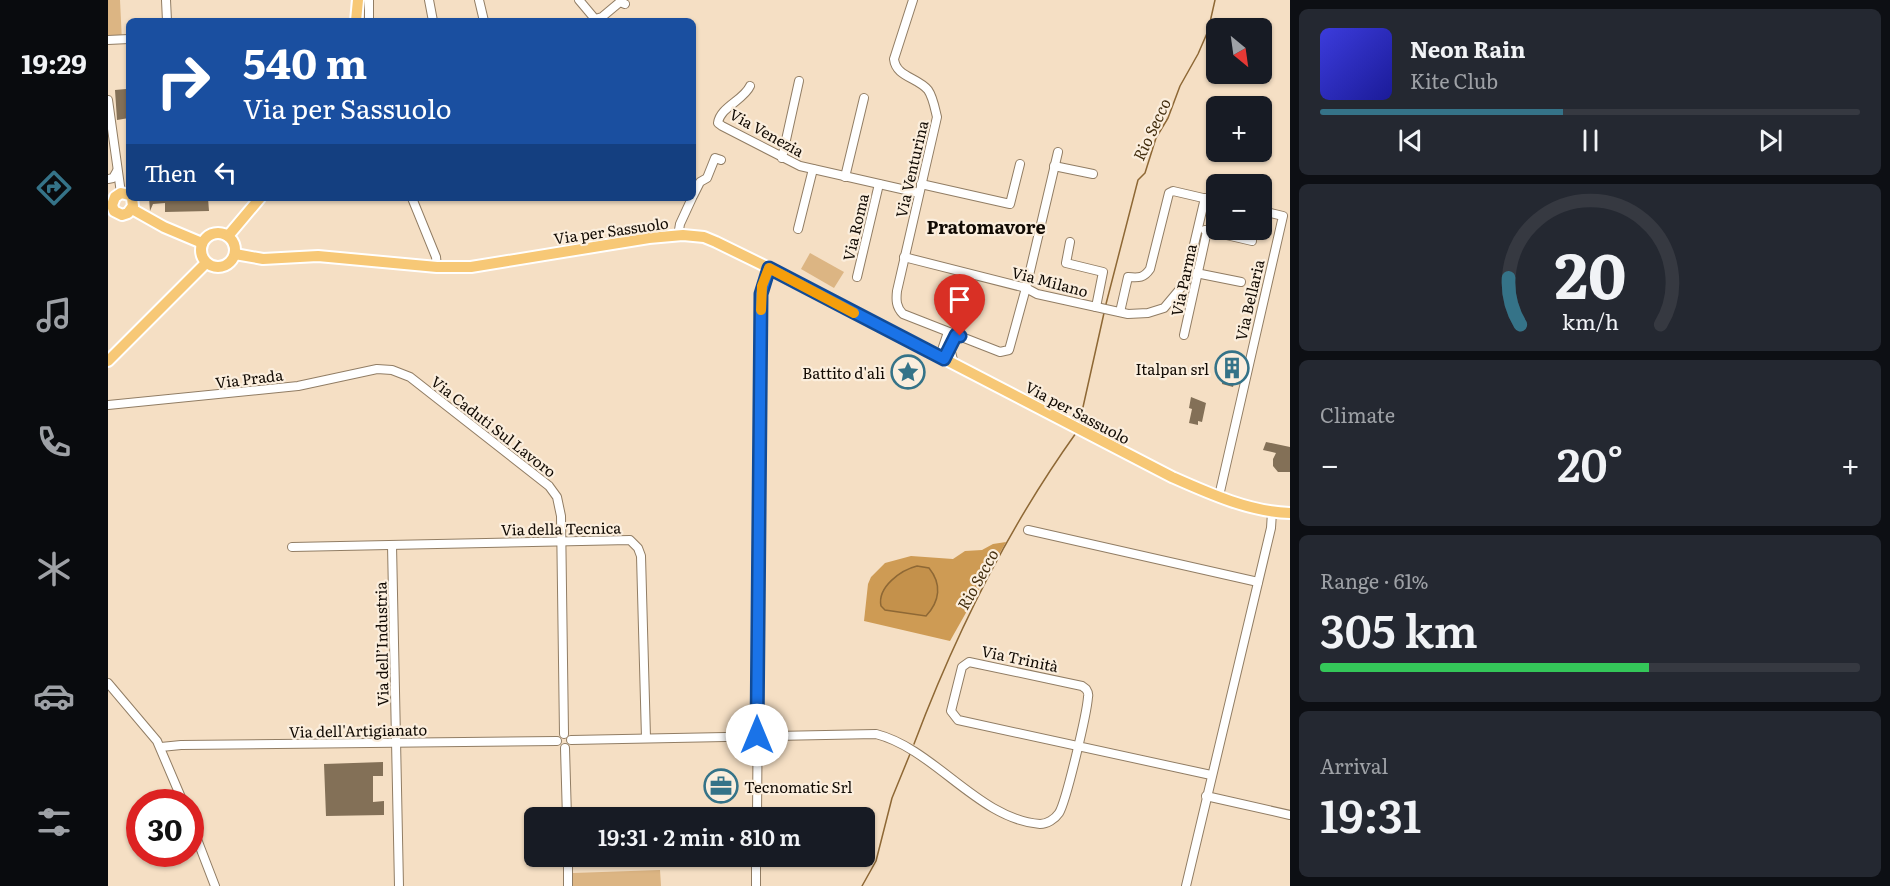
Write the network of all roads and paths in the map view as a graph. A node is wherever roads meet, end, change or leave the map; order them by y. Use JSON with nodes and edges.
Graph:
{"nodes":[{"id":1,"x":166,"y":0,"type":"edge"},
{"id":2,"x":358,"y":0,"type":"edge"},
{"id":3,"x":369,"y":0,"type":"edge"},
{"id":4,"x":429,"y":0,"type":"edge"},
{"id":5,"x":479,"y":0,"type":"edge"},
{"id":6,"x":579,"y":0,"type":"edge"},
{"id":7,"x":913,"y":0,"type":"edge"},
{"id":8,"x":625,"y":4,"type":"dead end"},
{"id":9,"x":168,"y":18,"type":"edge"},
{"id":10,"x":356,"y":18,"type":"edge"},
{"id":11,"x":369,"y":18,"type":"edge"},
{"id":12,"x":432,"y":18,"type":"edge"},
{"id":13,"x":483,"y":18,"type":"edge"},
{"id":14,"x":595,"y":18,"type":"edge"},
{"id":15,"x":599,"y":18,"type":"edge"},
{"id":16,"x":126,"y":39,"type":"edge"},
{"id":17,"x":108,"y":40,"type":"edge"},
{"id":18,"x":798,"y":81,"type":"dead end"},
{"id":19,"x":750,"y":86,"type":"dead end"},
{"id":20,"x":864,"y":98,"type":"dead end"},
{"id":21,"x":108,"y":100,"type":"edge"},
{"id":22,"x":1058,"y":152,"type":"dead end"},
{"id":23,"x":782,"y":158,"type":"junction"},
{"id":24,"x":721,"y":160,"type":"dead end"},
{"id":25,"x":1020,"y":164,"type":"dead end"},
{"id":26,"x":1054,"y":166,"type":"junction"},
{"id":27,"x":813,"y":169,"type":"junction"},
{"id":28,"x":117,"y":171,"type":"junction"},
{"id":29,"x":1094,"y":174,"type":"dead end"},
{"id":30,"x":845,"y":177,"type":"junction"},
{"id":31,"x":108,"y":179,"type":"edge"},
{"id":32,"x":879,"y":184,"type":"junction"},
{"id":33,"x":920,"y":188,"type":"junction"},
{"id":34,"x":696,"y":190,"type":"edge"},
{"id":35,"x":123,"y":197,"type":"edge"},
{"id":36,"x":1204,"y":198,"type":"joint"},
{"id":37,"x":128,"y":201,"type":"edge"},
{"id":38,"x":257,"y":201,"type":"edge"},
{"id":39,"x":413,"y":201,"type":"edge"},
{"id":40,"x":690,"y":201,"type":"edge"},
{"id":41,"x":1272,"y":213,"type":"edge"},
{"id":42,"x":1197,"y":228,"type":"junction"},
{"id":43,"x":798,"y":229,"type":"dead end"},
{"id":44,"x":1206,"y":231,"type":"edge"},
{"id":45,"x":228,"y":236,"type":"junction"},
{"id":46,"x":678,"y":236,"type":"junction"},
{"id":47,"x":1206,"y":236,"type":"edge"},
{"id":48,"x":1248,"y":240,"type":"edge"},
{"id":49,"x":1252,"y":241,"type":"dead end"},
{"id":50,"x":1070,"y":242,"type":"dead end"},
{"id":51,"x":202,"y":243,"type":"junction"},
{"id":52,"x":235,"y":254,"type":"junction"},
{"id":53,"x":904,"y":257,"type":"junction"},
{"id":54,"x":206,"y":263,"type":"junction"},
{"id":55,"x":437,"y":267,"type":"junction"},
{"id":56,"x":769,"y":268,"type":"junction"},
{"id":57,"x":1188,"y":271,"type":"junction"},
{"id":58,"x":1198,"y":273,"type":"junction"},
{"id":59,"x":857,"y":277,"type":"dead end"},
{"id":60,"x":1241,"y":282,"type":"dead end"},
{"id":61,"x":1026,"y":288,"type":"junction"},
{"id":62,"x":1096,"y":307,"type":"junction"},
{"id":63,"x":1120,"y":312,"type":"junction"},
{"id":64,"x":948,"y":332,"type":"junction"},
{"id":65,"x":956,"y":335,"type":"junction"},
{"id":66,"x":1184,"y":335,"type":"dead end"},
{"id":67,"x":947,"y":346,"type":"junction"},
{"id":68,"x":942,"y":357,"type":"junction"},
{"id":69,"x":108,"y":361,"type":"edge"},
{"id":70,"x":392,"y":370,"type":"joint"},
{"id":71,"x":108,"y":405,"type":"edge"},
{"id":72,"x":1219,"y":496,"type":"junction"},
{"id":73,"x":1272,"y":512,"type":"junction"},
{"id":74,"x":1290,"y":513,"type":"edge"},
{"id":75,"x":1028,"y":530,"type":"dead end"},
{"id":76,"x":561,"y":541,"type":"junction"},
{"id":77,"x":392,"y":545,"type":"junction"},
{"id":78,"x":292,"y":547,"type":"dead end"},
{"id":79,"x":1258,"y":582,"type":"junction"},
{"id":80,"x":108,"y":683,"type":"edge"},
{"id":81,"x":564,"y":734,"type":"junction"},
{"id":82,"x":757,"y":735,"type":"junction"},
{"id":83,"x":646,"y":738,"type":"junction"},
{"id":84,"x":571,"y":740,"type":"junction"},
{"id":85,"x":557,"y":741,"type":"junction"},
{"id":86,"x":396,"y":743,"type":"junction"},
{"id":87,"x":1077,"y":745,"type":"junction"},
{"id":88,"x":161,"y":747,"type":"junction"},
{"id":89,"x":565,"y":748,"type":"junction"},
{"id":90,"x":1211,"y":775,"type":"junction"},
{"id":91,"x":178,"y":789,"type":"edge"},
{"id":92,"x":1206,"y":796,"type":"junction"},
{"id":93,"x":567,"y":807,"type":"edge"},
{"id":94,"x":757,"y":807,"type":"edge"},
{"id":95,"x":1290,"y":815,"type":"edge"},
{"id":96,"x":204,"y":857,"type":"edge"},
{"id":97,"x":568,"y":867,"type":"edge"},
{"id":98,"x":756,"y":867,"type":"edge"},
{"id":99,"x":215,"y":886,"type":"edge"},
{"id":100,"x":399,"y":886,"type":"edge"},
{"id":101,"x":568,"y":886,"type":"edge"},
{"id":102,"x":756,"y":886,"type":"edge"},
{"id":103,"x":1186,"y":886,"type":"edge"}],
"edges":[{"from":1,"to":9,"type":"street"},
{"from":2,"to":10,"type":"main road"},
{"from":3,"to":11,"type":"street"},
{"from":4,"to":12,"type":"street"},
{"from":5,"to":13,"type":"street"},
{"from":6,"to":14,"type":"street"},
{"from":7,"to":33,"type":"street","name":"Via Venturina"},
{"from":8,"to":15,"type":"street"},
{"from":16,"to":17,"type":"street"},
{"from":18,"to":23,"type":"street"},
{"from":19,"to":23,"type":"street","name":"Via Venezia"},
{"from":20,"to":30,"type":"street"},
{"from":21,"to":28,"type":"street"},
{"from":22,"to":26,"type":"street"},
{"from":23,"to":27,"type":"street","name":"Via Venezia"},
{"from":24,"to":34,"type":"street"},
{"from":25,"to":33,"type":"street","name":"Via Venezia"},
{"from":26,"to":29,"type":"street"},
{"from":26,"to":61,"type":"street"},
{"from":27,"to":30,"type":"street","name":"Via Venezia"},
{"from":27,"to":43,"type":"street"},
{"from":28,"to":31,"type":"street"},
{"from":28,"to":35,"type":"street"},
{"from":30,"to":32,"type":"street","name":"Via Venezia"},
{"from":32,"to":33,"type":"street","name":"Via Venezia"},
{"from":32,"to":59,"type":"street","name":"Via Roma"},
{"from":33,"to":53,"type":"street","name":"Via Venturina"},
{"from":36,"to":42,"type":"street","name":"Via Milano"},
{"from":36,"to":63,"type":"street"},
{"from":37,"to":51,"type":"main road"},
{"from":38,"to":45,"type":"main road"},
{"from":39,"to":55,"type":"street"},
{"from":40,"to":46,"type":"street"},
{"from":41,"to":72,"type":"street","name":"Via Bellaria"},
{"from":42,"to":44,"type":"street"},
{"from":42,"to":57,"type":"street","name":"Via Milano"},
{"from":45,"to":51,"type":"main road"},
{"from":45,"to":52,"type":"main road"},
{"from":46,"to":55,"type":"main road","name":"Via per Sassuolo"},
{"from":46,"to":56,"type":"main road","name":"Via per Sassuolo"},
{"from":47,"to":58,"type":"street","name":"Via Parma"},
{"from":48,"to":49,"type":"street"},
{"from":50,"to":62,"type":"street"},
{"from":51,"to":54,"type":"main road"},
{"from":52,"to":54,"type":"main road"},
{"from":52,"to":55,"type":"main road","name":"Via per Sassuolo"},
{"from":53,"to":61,"type":"street","name":"Via Milano"},
{"from":53,"to":64,"type":"street","name":"Via Venturina"},
{"from":54,"to":69,"type":"main road"},
{"from":56,"to":68,"type":"main road","name":"Via per Sassuolo"},
{"from":56,"to":82,"type":"street"},
{"from":57,"to":58,"type":"street"},
{"from":57,"to":63,"type":"street","name":"Via Milano"},
{"from":58,"to":60,"type":"street"},
{"from":58,"to":66,"type":"street","name":"Via Parma"},
{"from":61,"to":62,"type":"street","name":"Via Milano"},
{"from":61,"to":65,"type":"street","name":"Via Venturina"},
{"from":62,"to":63,"type":"street","name":"Via Milano"},
{"from":64,"to":65,"type":"street","name":"Via Venturina"},
{"from":64,"to":67,"type":"street"},
{"from":65,"to":67,"type":"street"},
{"from":67,"to":68,"type":"street"},
{"from":67,"to":68,"type":"street"},
{"from":68,"to":72,"type":"main road","name":"Via per Sassuolo"},
{"from":70,"to":71,"type":"street","name":"Via Prada"},
{"from":70,"to":76,"type":"street","name":"Via Caduti Sul Lavoro"},
{"from":72,"to":73,"type":"main road","name":"Via per Sassuolo"},
{"from":73,"to":74,"type":"main road","name":"Via per Sassuolo"},
{"from":73,"to":79,"type":"street"},
{"from":75,"to":79,"type":"street"},
{"from":76,"to":77,"type":"street","name":"Via della Tecnica"},
{"from":76,"to":81,"type":"street","name":"Via Caduti Sul Lavoro"},
{"from":76,"to":83,"type":"street","name":"Via della Tecnica"},
{"from":77,"to":78,"type":"street","name":"Via della Tecnica"},
{"from":77,"to":86,"type":"street","name":"Via dell’Industria"},
{"from":79,"to":90,"type":"street"},
{"from":80,"to":88,"type":"street"},
{"from":81,"to":84,"type":"street"},
{"from":81,"to":85,"type":"street"},
{"from":82,"to":83,"type":"street"},
{"from":82,"to":87,"type":"street","name":"Via Trinità"},
{"from":82,"to":94,"type":"street"},
{"from":83,"to":84,"type":"street"},
{"from":84,"to":89,"type":"street"},
{"from":85,"to":86,"type":"street","name":"Via dell'Artigianato"},
{"from":85,"to":89,"type":"street"},
{"from":86,"to":88,"type":"street","name":"Via dell'Artigianato"},
{"from":86,"to":100,"type":"street","name":"Via dell’Industria"},
{"from":87,"to":87,"type":"street","name":"Via Trinità"},
{"from":87,"to":90,"type":"street","name":"Via Trinità"},
{"from":88,"to":91,"type":"street"},
{"from":89,"to":93,"type":"street"},
{"from":90,"to":92,"type":"street"},
{"from":92,"to":95,"type":"street"},
{"from":92,"to":103,"type":"street"},
{"from":96,"to":99,"type":"street"},
{"from":97,"to":101,"type":"street"},
{"from":98,"to":102,"type":"street"}]}
